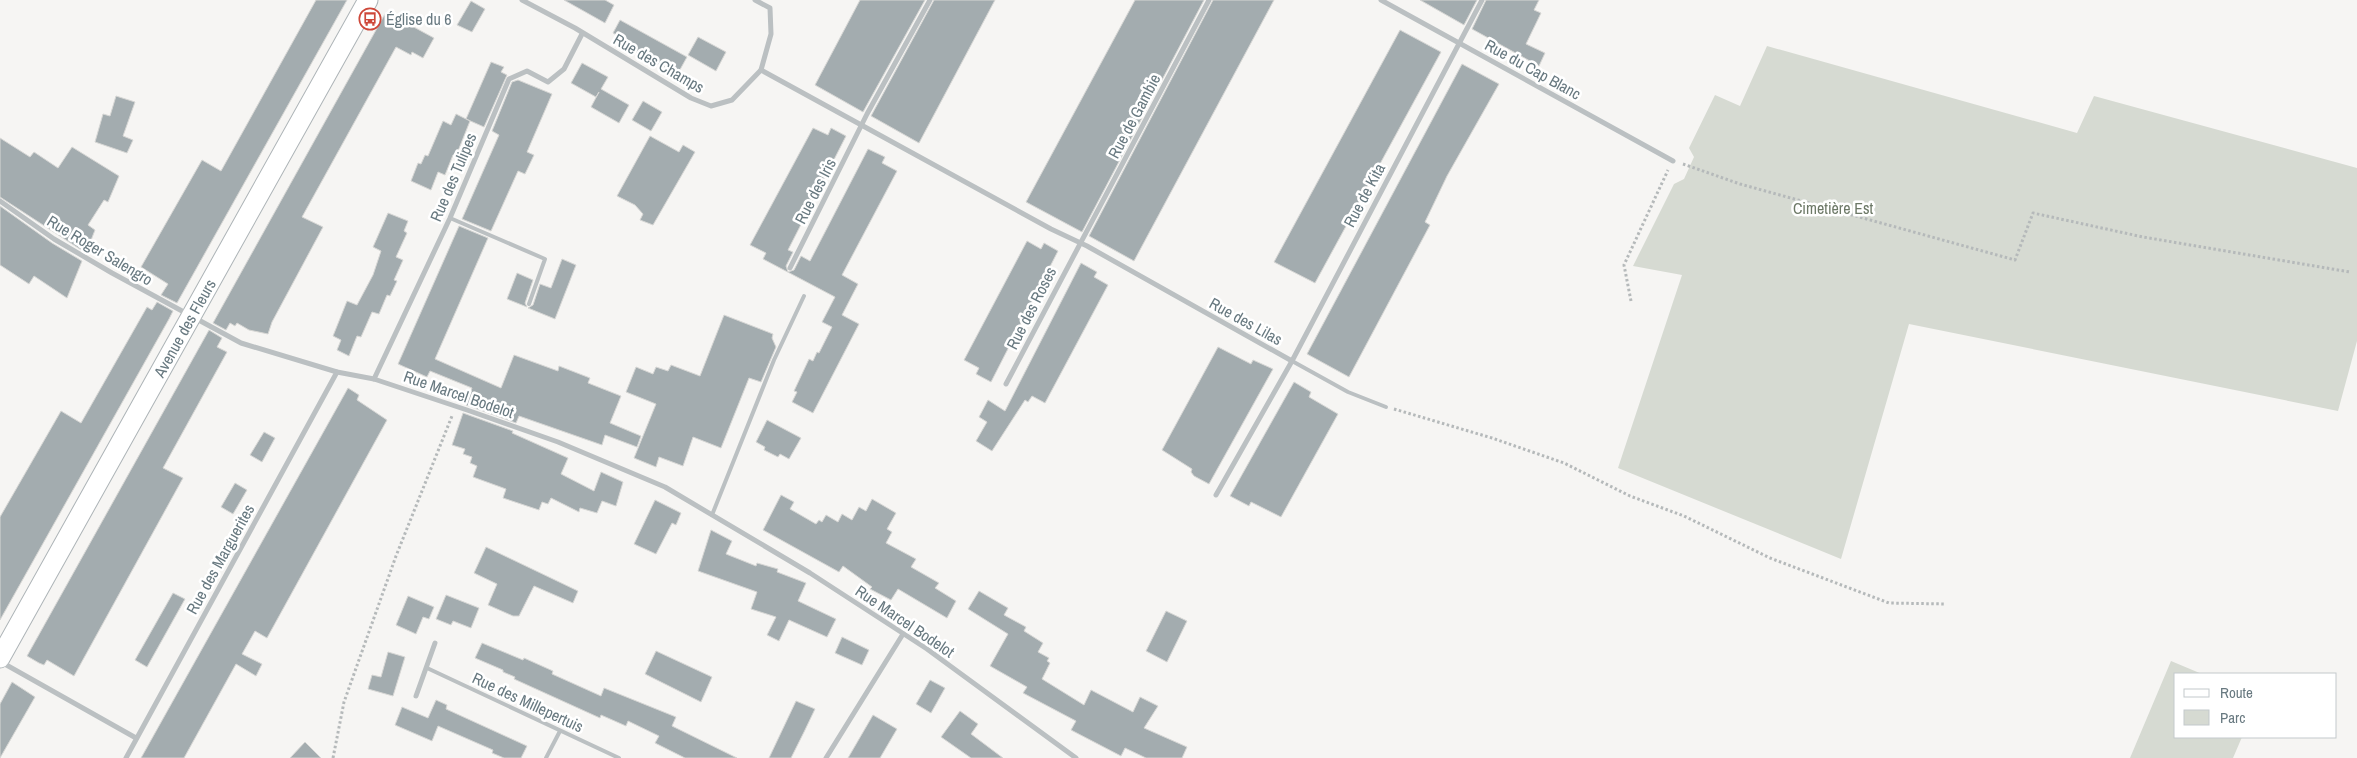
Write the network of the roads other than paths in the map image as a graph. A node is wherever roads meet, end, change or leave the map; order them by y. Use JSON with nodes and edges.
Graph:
{"nodes":[{"id":1,"x":368,"y":0,"type":"edge"},
{"id":2,"x":522,"y":0,"type":"edge"},
{"id":3,"x":755,"y":0,"type":"edge"},
{"id":4,"x":930,"y":0,"type":"edge"},
{"id":5,"x":1210,"y":0,"type":"edge"},
{"id":6,"x":1381,"y":0,"type":"edge"},
{"id":7,"x":1482,"y":0,"type":"edge"},
{"id":8,"x":582,"y":34,"type":"junction"},
{"id":9,"x":1459,"y":42,"type":"junction"},
{"id":10,"x":761,"y":70,"type":"junction"},
{"id":11,"x":862,"y":126,"type":"junction"},
{"id":12,"x":1673,"y":161,"type":"road end"},
{"id":13,"x":0,"y":201,"type":"edge"},
{"id":14,"x":450,"y":218,"type":"junction"},
{"id":15,"x":1080,"y":244,"type":"junction"},
{"id":16,"x":790,"y":268,"type":"dead end"},
{"id":17,"x":804,"y":296,"type":"dead end"},
{"id":18,"x":529,"y":304,"type":"dead end"},
{"id":19,"x":191,"y":317,"type":"junction"},
{"id":20,"x":1292,"y":361,"type":"junction"},
{"id":21,"x":337,"y":372,"type":"junction"},
{"id":22,"x":374,"y":379,"type":"junction"},
{"id":23,"x":1006,"y":384,"type":"dead end"},
{"id":24,"x":1386,"y":407,"type":"road end"},
{"id":25,"x":1216,"y":495,"type":"dead end"},
{"id":26,"x":712,"y":515,"type":"junction"},
{"id":27,"x":903,"y":634,"type":"junction"},
{"id":28,"x":435,"y":643,"type":"dead end"},
{"id":29,"x":0,"y":660,"type":"edge"},
{"id":30,"x":427,"y":668,"type":"junction"},
{"id":31,"x":416,"y":696,"type":"dead end"},
{"id":32,"x":560,"y":731,"type":"junction"},
{"id":33,"x":136,"y":738,"type":"junction"},
{"id":34,"x":126,"y":758,"type":"edge"},
{"id":35,"x":546,"y":758,"type":"edge"},
{"id":36,"x":619,"y":758,"type":"edge"},
{"id":37,"x":826,"y":758,"type":"edge"},
{"id":38,"x":1076,"y":758,"type":"edge"}],
"edges":[{"from":1,"to":19,"type":"street","name":"Avenue des Fleurs"},
{"from":2,"to":8,"type":"street","name":"Rue des Champs"},
{"from":3,"to":10,"type":"street","name":"Rue des Champs"},
{"from":4,"to":11,"type":"street","name":"Rue des Iris"},
{"from":5,"to":15,"type":"street","name":"Rue de Gambie"},
{"from":6,"to":9,"type":"street","name":"Rue du Cap Blanc"},
{"from":7,"to":9,"type":"street","name":"Rue de Kita"},
{"from":8,"to":10,"type":"street","name":"Rue des Champs"},
{"from":8,"to":14,"type":"street","name":"Rue des Tulipes"},
{"from":9,"to":12,"type":"street","name":"Rue du Cap Blanc"},
{"from":9,"to":20,"type":"street","name":"Rue de Kita"},
{"from":10,"to":11,"type":"street","name":"Rue des Lilas"},
{"from":11,"to":15,"type":"street","name":"Rue des Lilas"},
{"from":11,"to":16,"type":"street","name":"Rue des Iris"},
{"from":13,"to":19,"type":"street","name":"Rue Roger Salengro"},
{"from":14,"to":18,"type":"lane"},
{"from":14,"to":22,"type":"street","name":"Rue des Tulipes"},
{"from":15,"to":20,"type":"street","name":"Rue des Lilas"},
{"from":15,"to":23,"type":"street","name":"Rue des Roses"},
{"from":17,"to":26,"type":"lane"},
{"from":19,"to":21,"type":"street","name":"Rue Marcel Bodelot"},
{"from":19,"to":29,"type":"street","name":"Avenue des Fleurs"},
{"from":20,"to":24,"type":"lane"},
{"from":20,"to":25,"type":"street","name":"Rue des Lilas"},
{"from":21,"to":22,"type":"street","name":"Rue Marcel Bodelot"},
{"from":21,"to":33,"type":"street","name":"Rue des Marguerites"},
{"from":22,"to":26,"type":"street","name":"Rue Marcel Bodelot"},
{"from":26,"to":27,"type":"street","name":"Rue Marcel Bodelot"},
{"from":27,"to":37,"type":"street"},
{"from":27,"to":38,"type":"street","name":"Rue Marcel Bodelot"},
{"from":28,"to":30,"type":"street"},
{"from":29,"to":33,"type":"street"},
{"from":30,"to":31,"type":"street"},
{"from":30,"to":32,"type":"lane","name":"Rue des Millepertuis"},
{"from":32,"to":35,"type":"lane"},
{"from":32,"to":36,"type":"lane","name":"Rue des Millepertuis"},
{"from":33,"to":34,"type":"street","name":"Rue des Marguerites"}]}
